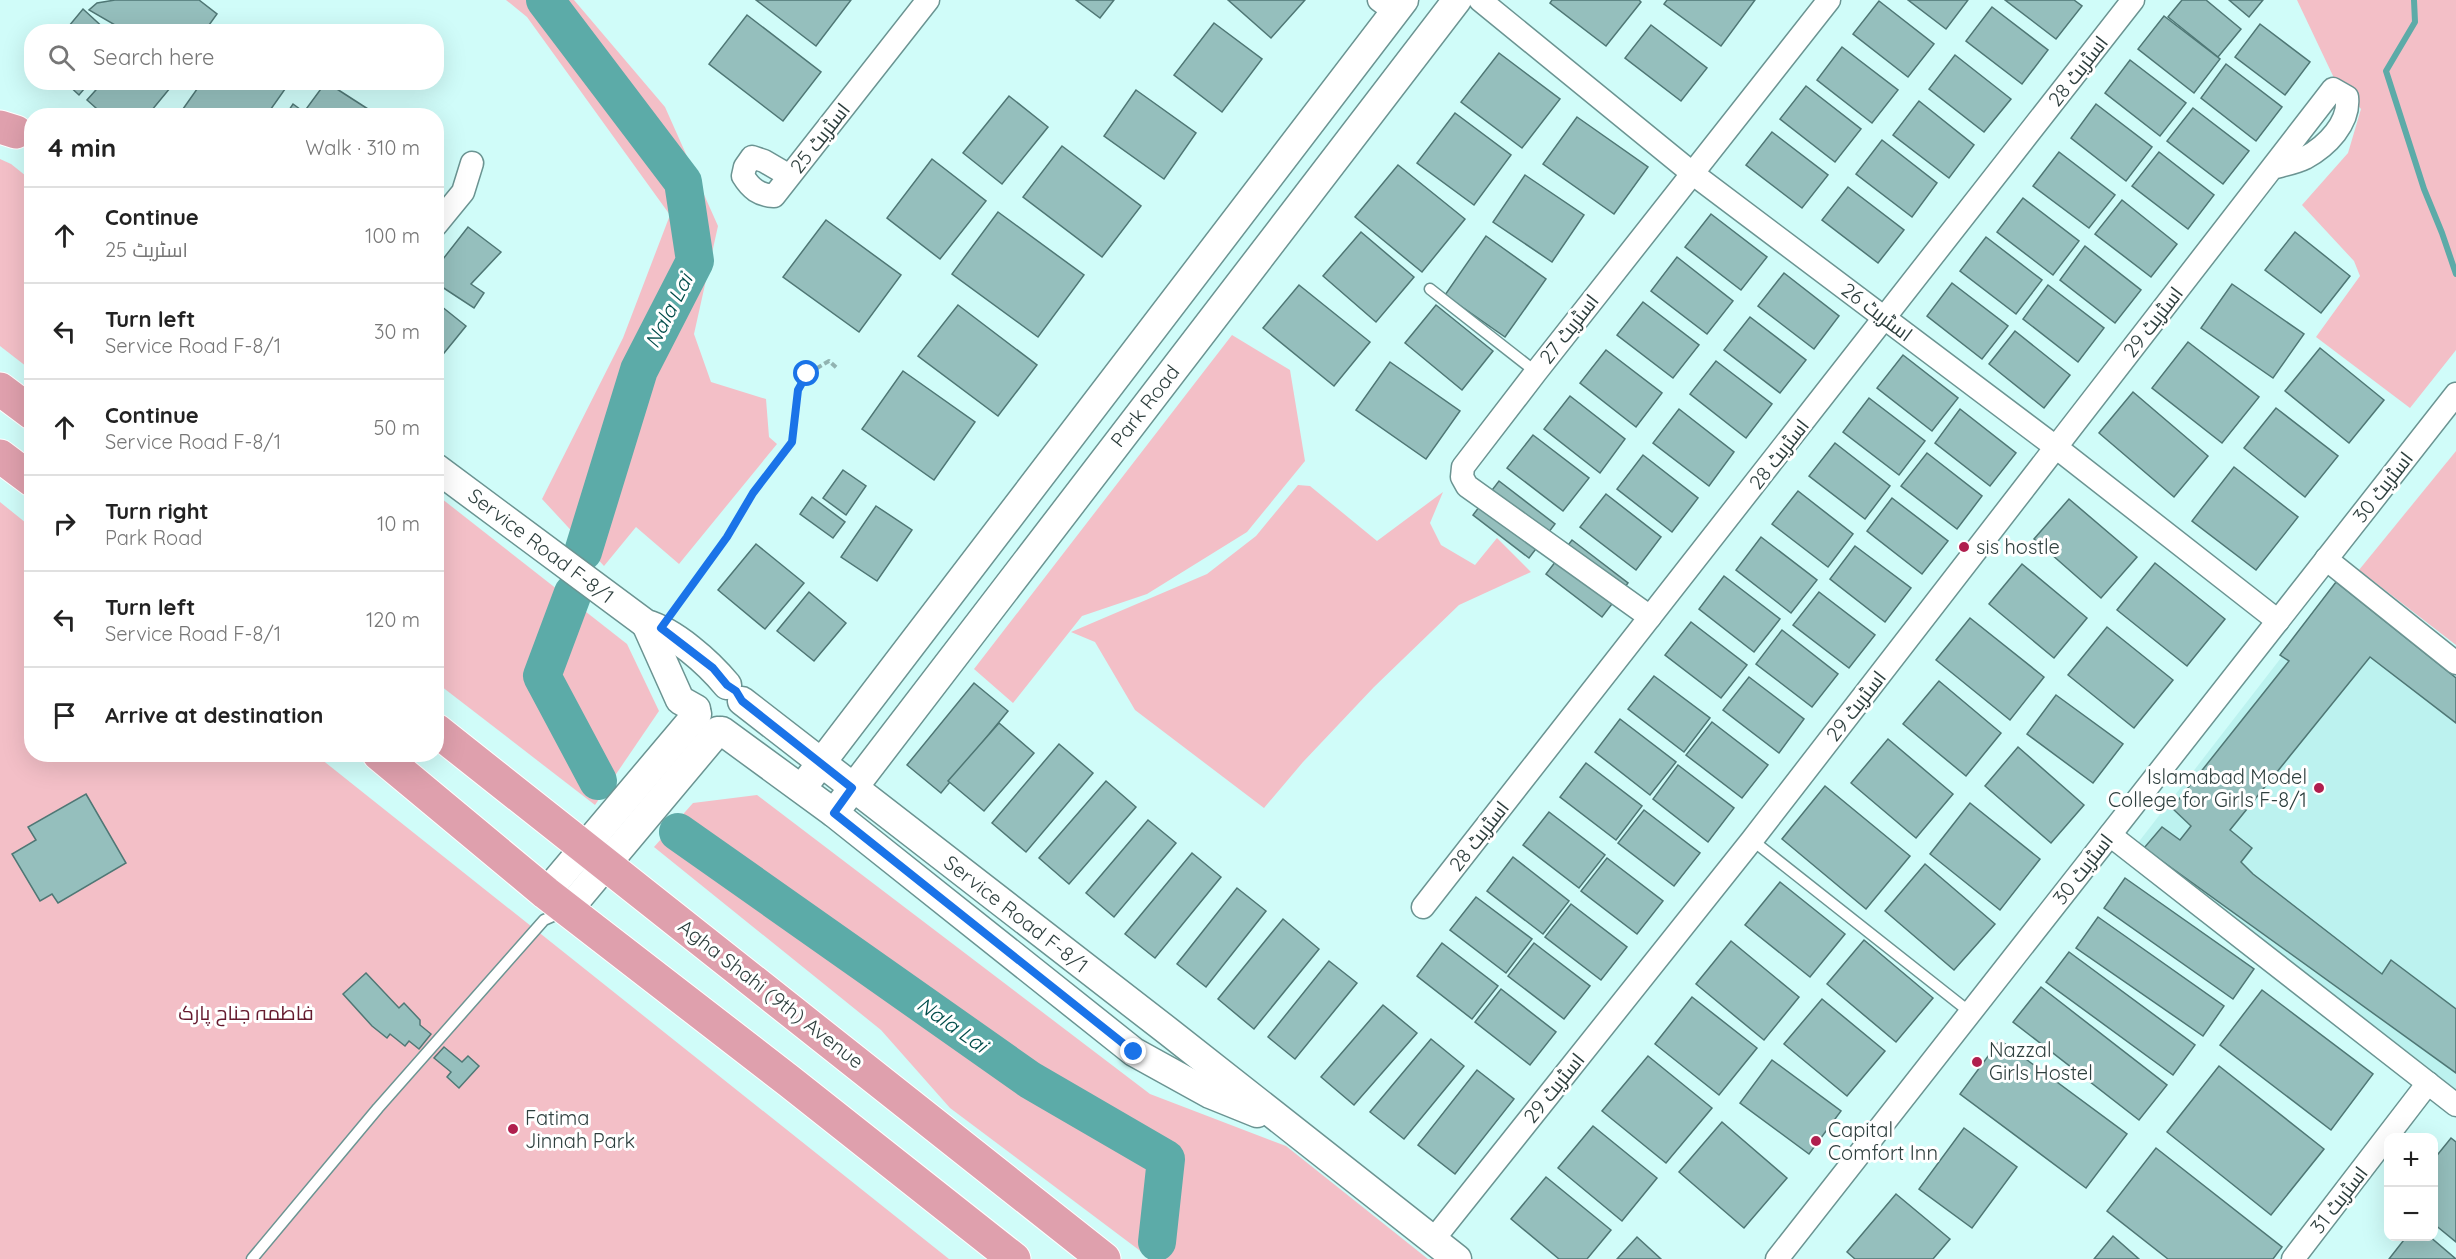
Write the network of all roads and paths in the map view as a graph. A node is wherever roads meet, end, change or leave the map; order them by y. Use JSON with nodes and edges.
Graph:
{"nodes":[{"id":1,"x":928,"y":0,"type":"edge"},
{"id":2,"x":1457,"y":0,"type":"edge"},
{"id":3,"x":1480,"y":0,"type":"edge"},
{"id":4,"x":1829,"y":0,"type":"edge"},
{"id":5,"x":2133,"y":0,"type":"edge"},
{"id":6,"x":1392,"y":4,"type":"edge"},
{"id":7,"x":472,"y":163,"type":"dead end"},
{"id":8,"x":2272,"y":168,"type":"dead end"},
{"id":9,"x":1692,"y":173,"type":"junction"},
{"id":10,"x":788,"y":175,"type":"dead end"},
{"id":11,"x":444,"y":215,"type":"edge"},
{"id":12,"x":1430,"y":289,"type":"dead end"},
{"id":13,"x":1885,"y":318,"type":"junction"},
{"id":14,"x":837,"y":368,"type":"dead end"},
{"id":15,"x":1536,"y":372,"type":"junction"},
{"id":16,"x":0,"y":389,"type":"edge"},
{"id":17,"x":2456,"y":394,"type":"edge"},
{"id":18,"x":24,"y":407,"type":"edge"},
{"id":19,"x":2057,"y":448,"type":"junction"},
{"id":20,"x":0,"y":456,"type":"edge"},
{"id":21,"x":24,"y":474,"type":"edge"},
{"id":22,"x":444,"y":474,"type":"edge"},
{"id":23,"x":2326,"y":559,"type":"junction"},
{"id":24,"x":1650,"y":617,"type":"junction"},
{"id":25,"x":2278,"y":621,"type":"junction"},
{"id":26,"x":653,"y":626,"type":"junction"},
{"id":27,"x":2456,"y":663,"type":"edge"},
{"id":28,"x":734,"y":693,"type":"junction"},
{"id":29,"x":708,"y":721,"type":"junction"},
{"id":30,"x":444,"y":736,"type":"edge"},
{"id":31,"x":387,"y":762,"type":"edge"},
{"id":32,"x":822,"y":764,"type":"junction"},
{"id":33,"x":802,"y":788,"type":"junction"},
{"id":34,"x":852,"y":788,"type":"junction"},
{"id":35,"x":834,"y":813,"type":"junction"},
{"id":36,"x":2110,"y":835,"type":"junction"},
{"id":37,"x":1752,"y":840,"type":"junction"},
{"id":38,"x":596,"y":855,"type":"junction"},
{"id":39,"x":1423,"y":907,"type":"dead end"},
{"id":40,"x":553,"y":908,"type":"junction"},
{"id":41,"x":1971,"y":1013,"type":"junction"},
{"id":42,"x":2428,"y":1083,"type":"junction"},
{"id":43,"x":2456,"y":1105,"type":"edge"},
{"id":44,"x":1289,"y":1127,"type":"junction"},
{"id":45,"x":1433,"y":1240,"type":"junction"},
{"id":46,"x":252,"y":1259,"type":"edge"},
{"id":47,"x":1014,"y":1259,"type":"edge"},
{"id":48,"x":1104,"y":1259,"type":"edge"},
{"id":49,"x":1457,"y":1259,"type":"edge"},
{"id":50,"x":1778,"y":1259,"type":"edge"},
{"id":51,"x":2293,"y":1259,"type":"edge"}],
"edges":[{"from":1,"to":10,"type":"street","name":"اسٹریٹ 25"},
{"from":2,"to":34,"type":"street","name":"Park Road"},
{"from":3,"to":9,"type":"street","name":"اسٹریٹ 26"},
{"from":4,"to":9,"type":"street","name":"اسٹریٹ 27"},
{"from":5,"to":13,"type":"street","name":"اسٹریٹ 28"},
{"from":6,"to":32,"type":"street","name":"Park Road"},
{"from":7,"to":11,"type":"street"},
{"from":8,"to":19,"type":"street","name":"اسٹریٹ 29"},
{"from":9,"to":13,"type":"street","name":"اسٹریٹ 26"},
{"from":9,"to":15,"type":"street","name":"اسٹریٹ 27"},
{"from":12,"to":15,"type":"lane"},
{"from":13,"to":19,"type":"street","name":"اسٹریٹ 26"},
{"from":13,"to":24,"type":"street","name":"اسٹریٹ 28"},
{"from":14,"to":26,"type":"path"},
{"from":15,"to":24,"type":"street","name":"اسٹریٹ 27"},
{"from":16,"to":18,"type":"main road"},
{"from":17,"to":23,"type":"street","name":"اسٹریٹ 30"},
{"from":19,"to":25,"type":"street","name":"اسٹریٹ 26"},
{"from":19,"to":37,"type":"street","name":"اسٹریٹ 29"},
{"from":20,"to":21,"type":"main road"},
{"from":22,"to":26,"type":"street","name":"Service Road F-8/1"},
{"from":23,"to":25,"type":"street","name":"اسٹریٹ 30"},
{"from":23,"to":27,"type":"street"},
{"from":24,"to":39,"type":"street","name":"اسٹریٹ 28"},
{"from":25,"to":36,"type":"street","name":"اسٹریٹ 30"},
{"from":26,"to":28,"type":"street","name":"Service Road F-8/1"},
{"from":26,"to":29,"type":"street","name":"Service Road F-8/1"},
{"from":28,"to":29,"type":"street"},
{"from":28,"to":29,"type":"street"},
{"from":28,"to":32,"type":"street","name":"Service Road F-8/1"},
{"from":29,"to":33,"type":"street","name":"Service Road F-8/1"},
{"from":29,"to":38,"type":"street"},
{"from":30,"to":38,"type":"main road","name":"Agha Shahi (9th) Avenue"},
{"from":31,"to":40,"type":"main road"},
{"from":32,"to":33,"type":"street","name":"Park Road"},
{"from":32,"to":34,"type":"street","name":"Service Road F-8/1"},
{"from":33,"to":35,"type":"street","name":"Service Road F-8/1"},
{"from":34,"to":35,"type":"street","name":"Park Road"},
{"from":34,"to":44,"type":"street","name":"Service Road F-8/1"},
{"from":35,"to":44,"type":"street","name":"Service Road F-8/1"},
{"from":36,"to":41,"type":"street","name":"اسٹریٹ 30"},
{"from":36,"to":42,"type":"street"},
{"from":37,"to":41,"type":"lane"},
{"from":37,"to":45,"type":"street","name":"اسٹریٹ 29"},
{"from":38,"to":40,"type":"street"},
{"from":38,"to":48,"type":"main road","name":"Agha Shahi (9th) Avenue"},
{"from":40,"to":46,"type":"lane"},
{"from":40,"to":47,"type":"main road"},
{"from":41,"to":50,"type":"street","name":"اسٹریٹ 30"},
{"from":42,"to":43,"type":"street"},
{"from":42,"to":51,"type":"street","name":"اسٹریٹ 31"},
{"from":44,"to":45,"type":"street","name":"Service Road F-8/1"},
{"from":45,"to":49,"type":"street","name":"Service Road F-8/1"}]}
